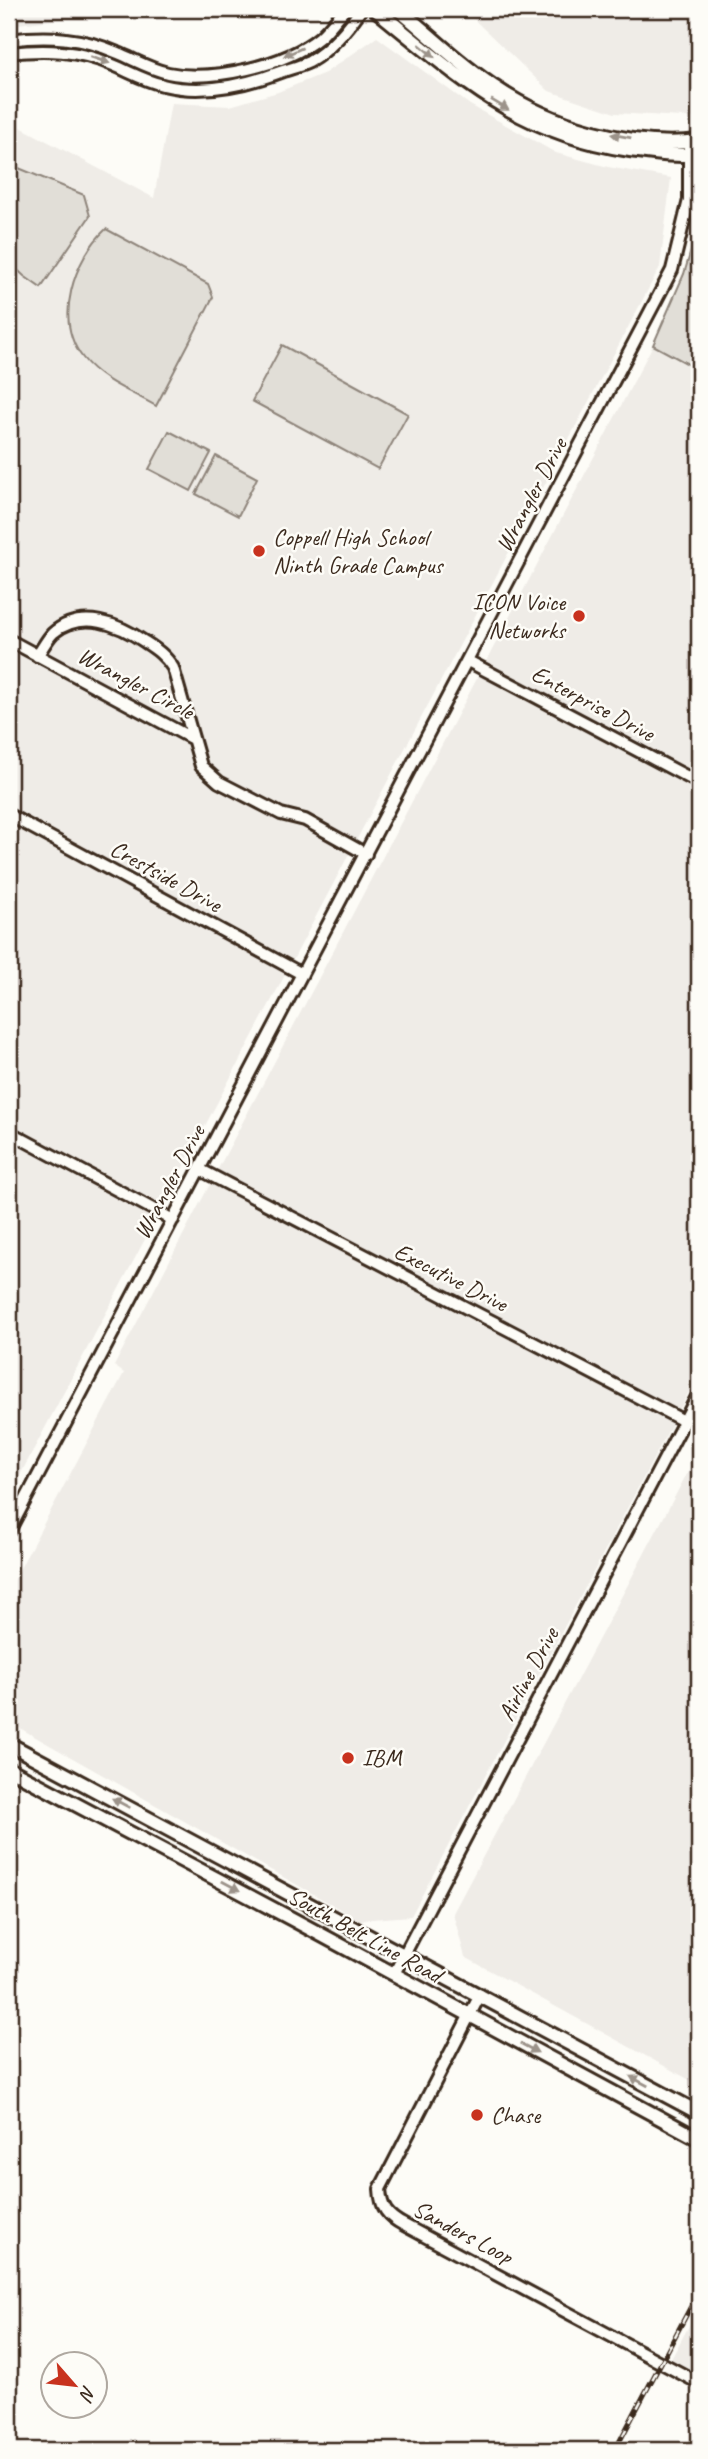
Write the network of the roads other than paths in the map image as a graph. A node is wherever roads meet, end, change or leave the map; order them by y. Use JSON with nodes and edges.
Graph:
{"nodes":[{"id":1,"x":345,"y":9,"type":"edge"},
{"id":2,"x":361,"y":9,"type":"edge"},
{"id":3,"x":375,"y":9,"type":"edge"},
{"id":4,"x":398,"y":9,"type":"edge"},
{"id":5,"x":69,"y":38,"type":"junction"},
{"id":6,"x":9,"y":40,"type":"edge"},
{"id":7,"x":65,"y":50,"type":"junction"},
{"id":8,"x":9,"y":53,"type":"edge"},
{"id":9,"x":525,"y":112,"type":"junction"},
{"id":10,"x":694,"y":148,"type":"edge"},
{"id":11,"x":9,"y":640,"type":"edge"},
{"id":12,"x":37,"y":656,"type":"junction"},
{"id":13,"x":468,"y":661,"type":"junction"},
{"id":14,"x":191,"y":738,"type":"junction"},
{"id":15,"x":699,"y":783,"type":"edge"},
{"id":16,"x":9,"y":815,"type":"edge"},
{"id":17,"x":366,"y":854,"type":"junction"},
{"id":18,"x":302,"y":974,"type":"junction"},
{"id":19,"x":9,"y":1132,"type":"edge"},
{"id":20,"x":199,"y":1170,"type":"junction"},
{"id":21,"x":173,"y":1220,"type":"junction"},
{"id":22,"x":699,"y":1393,"type":"edge"},
{"id":23,"x":684,"y":1421,"type":"junction"},
{"id":24,"x":9,"y":1531,"type":"edge"},
{"id":25,"x":9,"y":1744,"type":"edge"},
{"id":26,"x":9,"y":1769,"type":"edge"},
{"id":27,"x":181,"y":1836,"type":"junction"},
{"id":28,"x":170,"y":1854,"type":"junction"},
{"id":29,"x":404,"y":1955,"type":"junction"},
{"id":30,"x":394,"y":1974,"type":"junction"},
{"id":31,"x":480,"y":1995,"type":"junction"},
{"id":32,"x":468,"y":2016,"type":"junction"},
{"id":33,"x":699,"y":2113,"type":"edge"},
{"id":34,"x":699,"y":2139,"type":"edge"},
{"id":35,"x":699,"y":2383,"type":"edge"}],
"edges":[{"from":1,"to":5,"type":"street","one_way":true},
{"from":7,"to":2,"type":"street","one_way":true},
{"from":3,"to":9,"type":"main road","one_way":true},
{"from":4,"to":9,"type":"main road"},
{"from":5,"to":6,"type":"street"},
{"from":5,"to":7,"type":"street"},
{"from":7,"to":8,"type":"street"},
{"from":9,"to":10,"type":"main road"},
{"from":10,"to":13,"type":"street","name":"Wrangler Drive"},
{"from":11,"to":12,"type":"street","name":"Wrangler Circle"},
{"from":12,"to":14,"type":"street","name":"Wrangler Circle"},
{"from":12,"to":14,"type":"street","name":"Wrangler Circle"},
{"from":13,"to":15,"type":"street","name":"Enterprise Drive"},
{"from":13,"to":17,"type":"street","name":"Wrangler Drive"},
{"from":14,"to":17,"type":"street"},
{"from":16,"to":18,"type":"street","name":"Crestside Drive"},
{"from":17,"to":18,"type":"street","name":"Wrangler Drive"},
{"from":18,"to":20,"type":"street","name":"Wrangler Drive"},
{"from":19,"to":21,"type":"street"},
{"from":20,"to":21,"type":"street","name":"Wrangler Drive"},
{"from":20,"to":23,"type":"street","name":"Executive Drive"},
{"from":21,"to":24,"type":"street","name":"Wrangler Drive"},
{"from":22,"to":23,"type":"street","name":"Airline Drive"},
{"from":23,"to":29,"type":"street","name":"Airline Drive"},
{"from":27,"to":25,"type":"main road","name":"South Belt Line Road","one_way":true},
{"from":26,"to":28,"type":"main road","name":"South Belt Line Road"},
{"from":27,"to":28,"type":"main road"},
{"from":27,"to":29,"type":"main road","name":"South Belt Line Road"},
{"from":28,"to":30,"type":"main road","name":"South Belt Line Road","one_way":true},
{"from":29,"to":30,"type":"street","name":"Airline Drive"},
{"from":29,"to":31,"type":"main road","name":"South Belt Line Road"},
{"from":30,"to":32,"type":"main road","name":"South Belt Line Road"},
{"from":31,"to":32,"type":"street","name":"Sanders Loop"},
{"from":33,"to":31,"type":"main road","name":"South Belt Line Road","one_way":true},
{"from":32,"to":34,"type":"main road","name":"South Belt Line Road","one_way":true},
{"from":32,"to":35,"type":"street","name":"Sanders Loop"}]}
